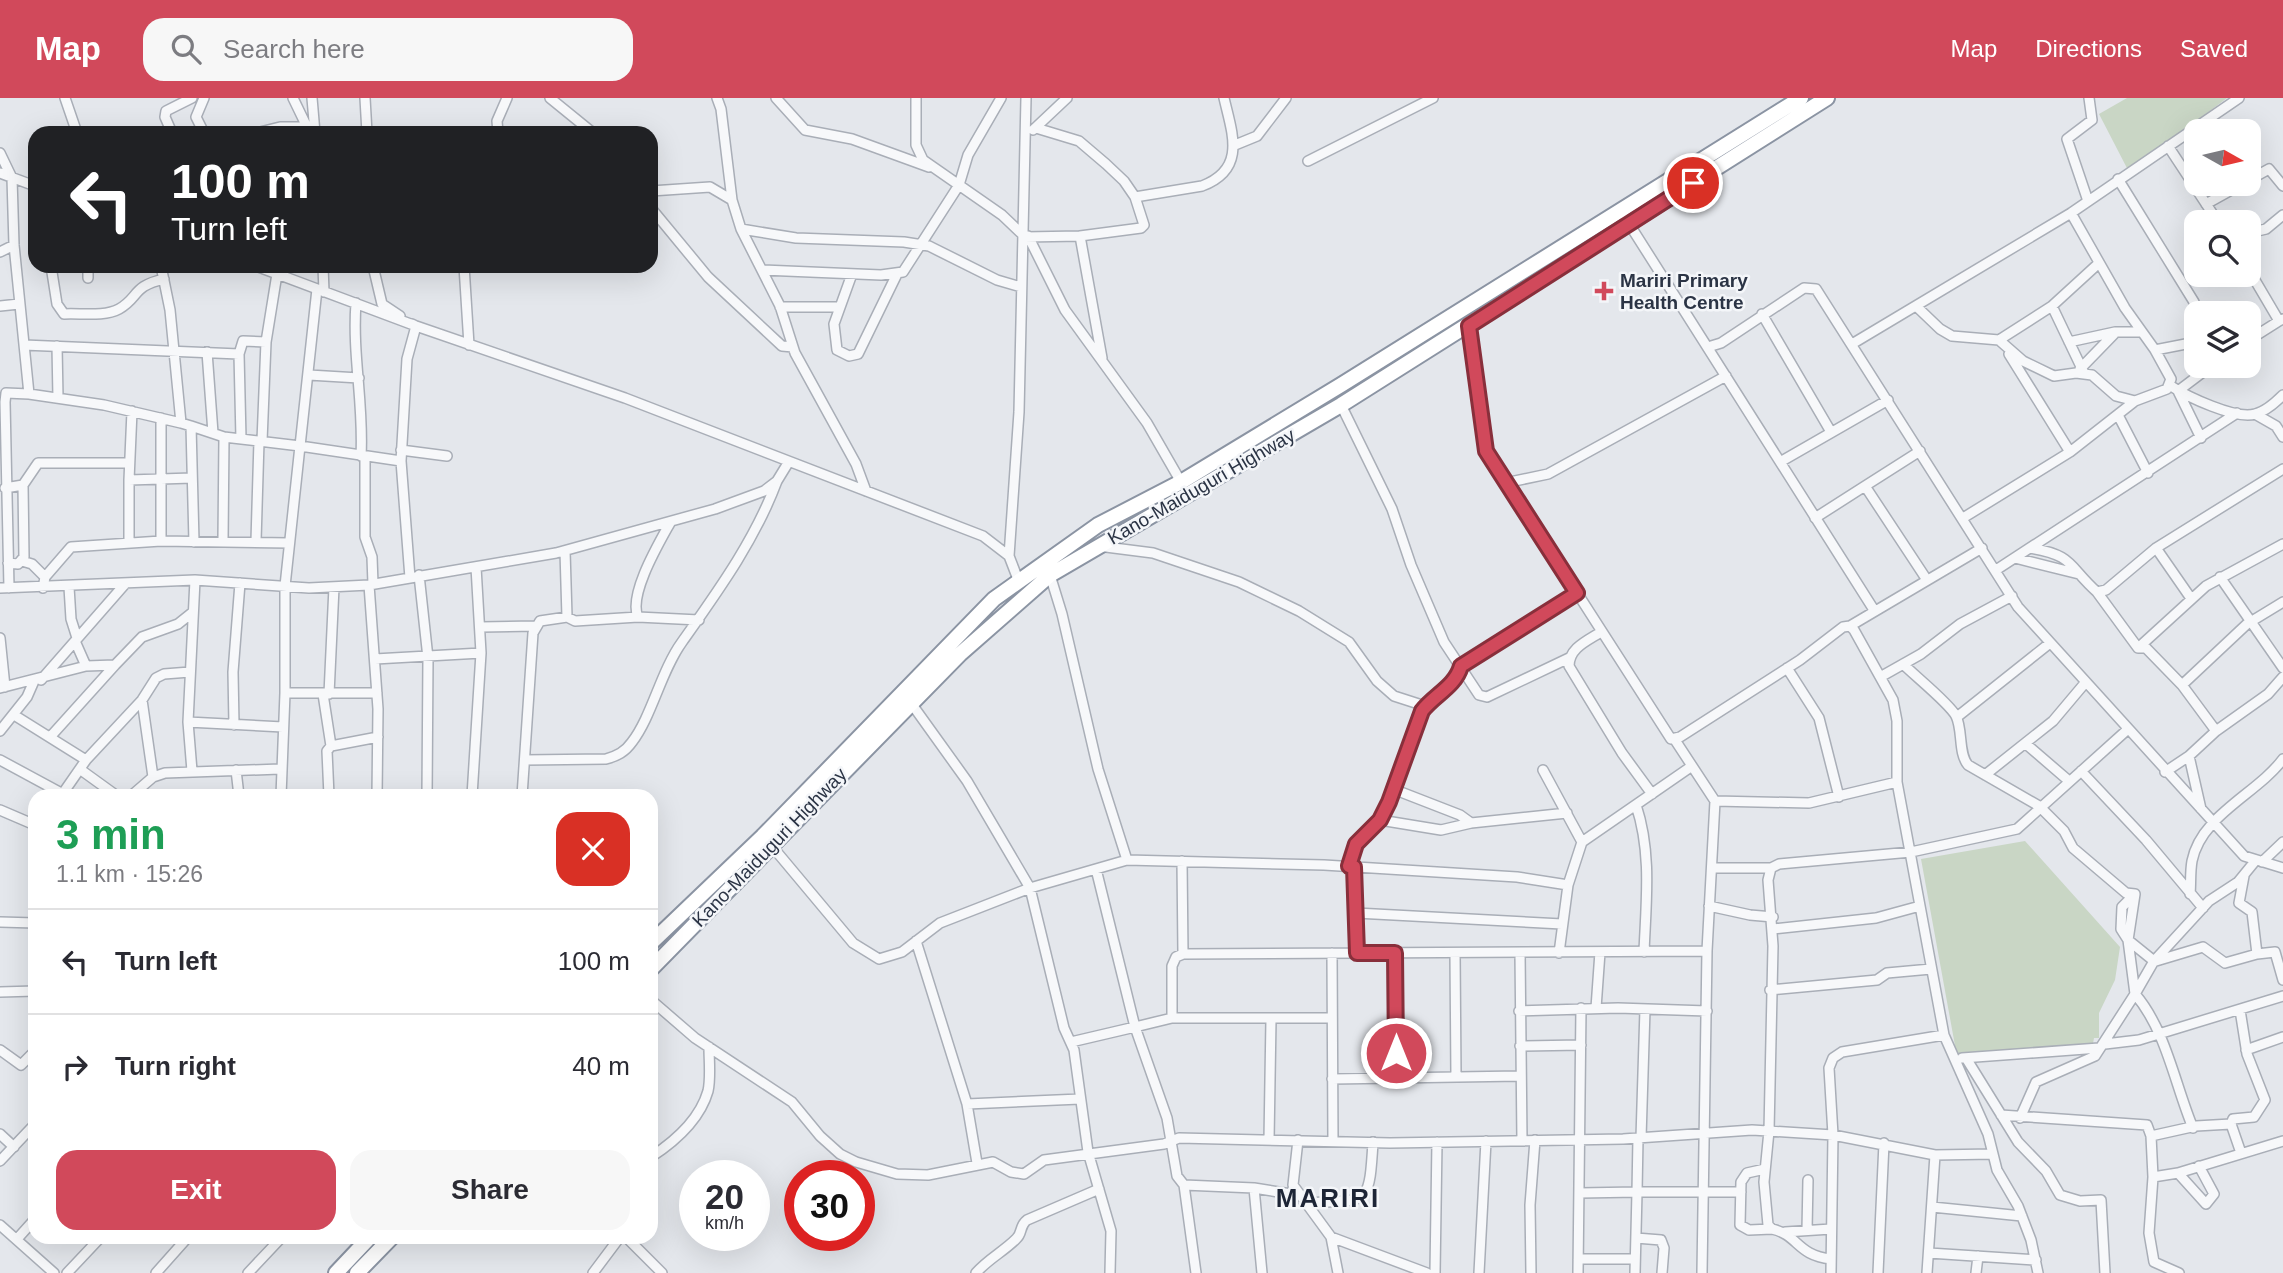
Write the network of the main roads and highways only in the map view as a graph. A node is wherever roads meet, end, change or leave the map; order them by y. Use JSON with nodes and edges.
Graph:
{"nodes":[{"id":1,"x":1801,"y":98,"type":"edge"},
{"id":2,"x":1827,"y":98,"type":"edge"},
{"id":3,"x":658,"y":932,"type":"edge"},
{"id":4,"x":658,"y":962,"type":"edge"},
{"id":5,"x":363,"y":1244,"type":"edge"},
{"id":6,"x":384,"y":1244,"type":"edge"},
{"id":7,"x":336,"y":1273,"type":"edge"},
{"id":8,"x":357,"y":1273,"type":"edge"}],
"edges":[{"from":1,"to":3,"type":"highway","name":"Kano-Maiduguri Highway"},
{"from":2,"to":4,"type":"highway","name":"Kano-Maiduguri Highway"},
{"from":5,"to":7,"type":"highway"},
{"from":6,"to":8,"type":"highway"}]}
